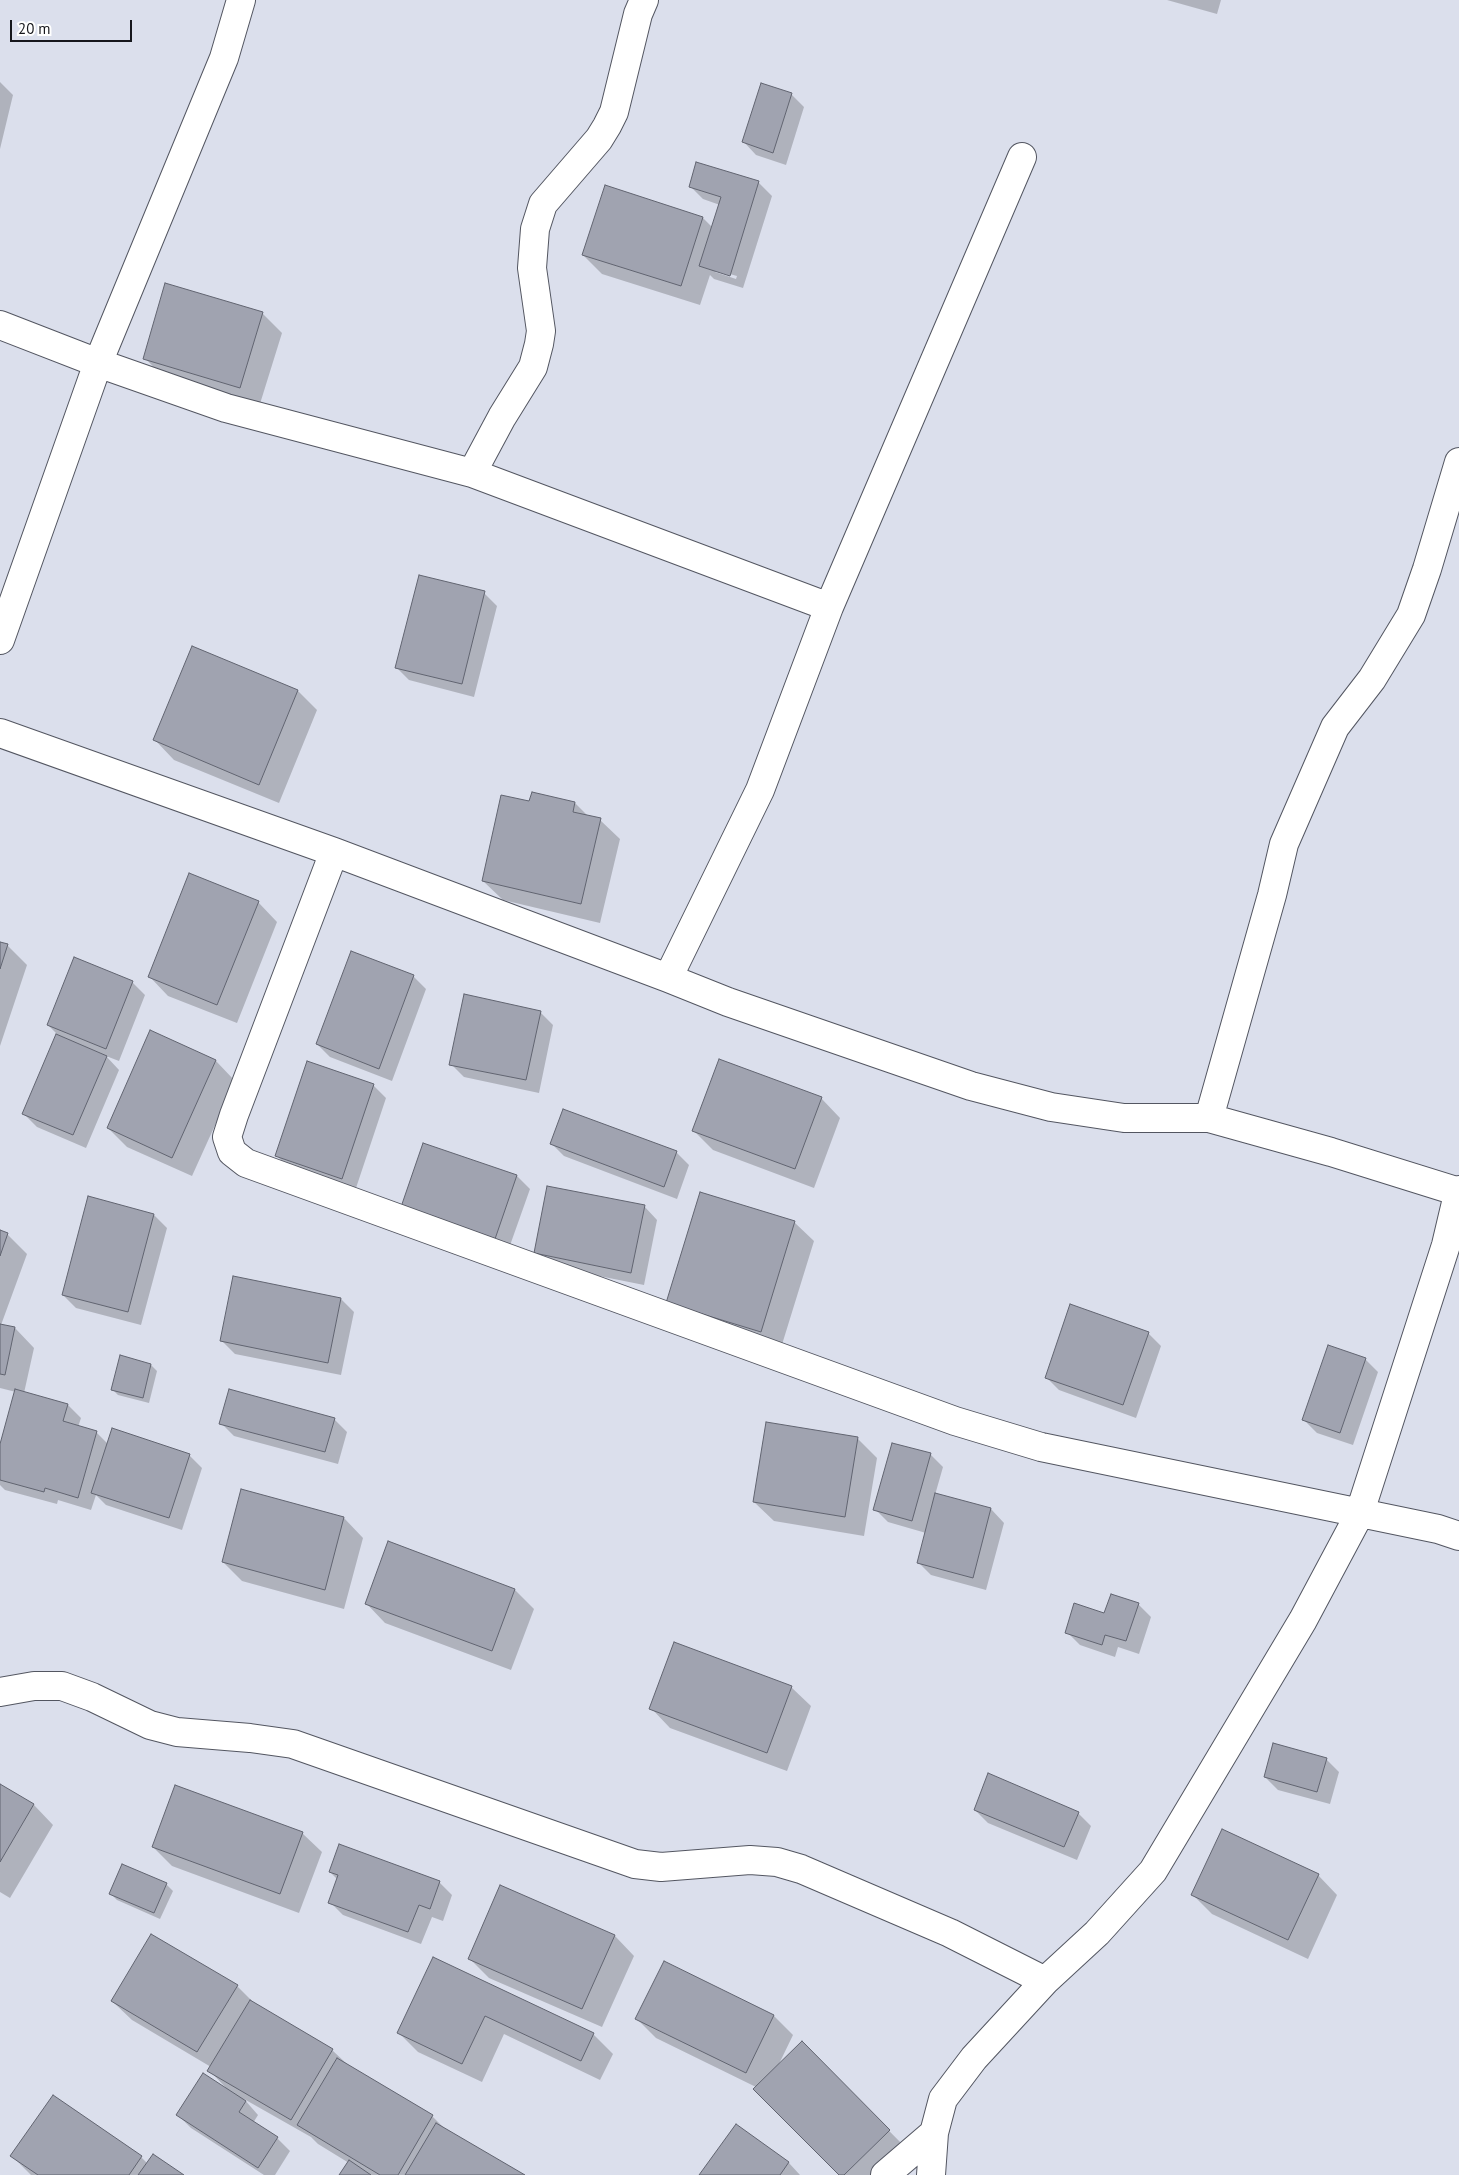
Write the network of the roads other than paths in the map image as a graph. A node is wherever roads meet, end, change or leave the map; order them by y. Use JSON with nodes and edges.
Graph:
{"nodes":[{"id":1,"x":241,"y":0,"type":"edge"},
{"id":2,"x":644,"y":0,"type":"edge"},
{"id":3,"x":1022,"y":157,"type":"dead end"},
{"id":4,"x":0,"y":325,"type":"edge"},
{"id":5,"x":98,"y":363,"type":"junction"},
{"id":6,"x":1459,"y":462,"type":"edge"},
{"id":7,"x":472,"y":473,"type":"junction"},
{"id":8,"x":829,"y":608,"type":"junction"},
{"id":9,"x":0,"y":640,"type":"edge"},
{"id":10,"x":0,"y":733,"type":"edge"},
{"id":11,"x":334,"y":852,"type":"junction"},
{"id":12,"x":668,"y":978,"type":"junction"},
{"id":13,"x":1208,"y":1118,"type":"junction"},
{"id":14,"x":1459,"y":1192,"type":"edge"},
{"id":15,"x":1359,"y":1514,"type":"junction"},
{"id":16,"x":1459,"y":1536,"type":"edge"},
{"id":17,"x":0,"y":1692,"type":"edge"},
{"id":18,"x":1045,"y":1981,"type":"junction"},
{"id":19,"x":934,"y":2133,"type":"junction"},
{"id":20,"x":885,"y":2175,"type":"edge"},
{"id":21,"x":931,"y":2175,"type":"edge"}],
"edges":[{"from":1,"to":5,"type":"street"},
{"from":2,"to":7,"type":"street"},
{"from":3,"to":8,"type":"street"},
{"from":4,"to":5,"type":"street"},
{"from":5,"to":7,"type":"street"},
{"from":5,"to":9,"type":"street"},
{"from":6,"to":13,"type":"street"},
{"from":7,"to":8,"type":"street"},
{"from":8,"to":12,"type":"street"},
{"from":10,"to":11,"type":"street"},
{"from":11,"to":12,"type":"street"},
{"from":11,"to":15,"type":"street"},
{"from":12,"to":13,"type":"street"},
{"from":13,"to":14,"type":"street"},
{"from":14,"to":15,"type":"street"},
{"from":15,"to":16,"type":"street"},
{"from":15,"to":18,"type":"street"},
{"from":17,"to":18,"type":"street"},
{"from":18,"to":19,"type":"street"},
{"from":19,"to":20,"type":"street"},
{"from":19,"to":21,"type":"street"}]}
